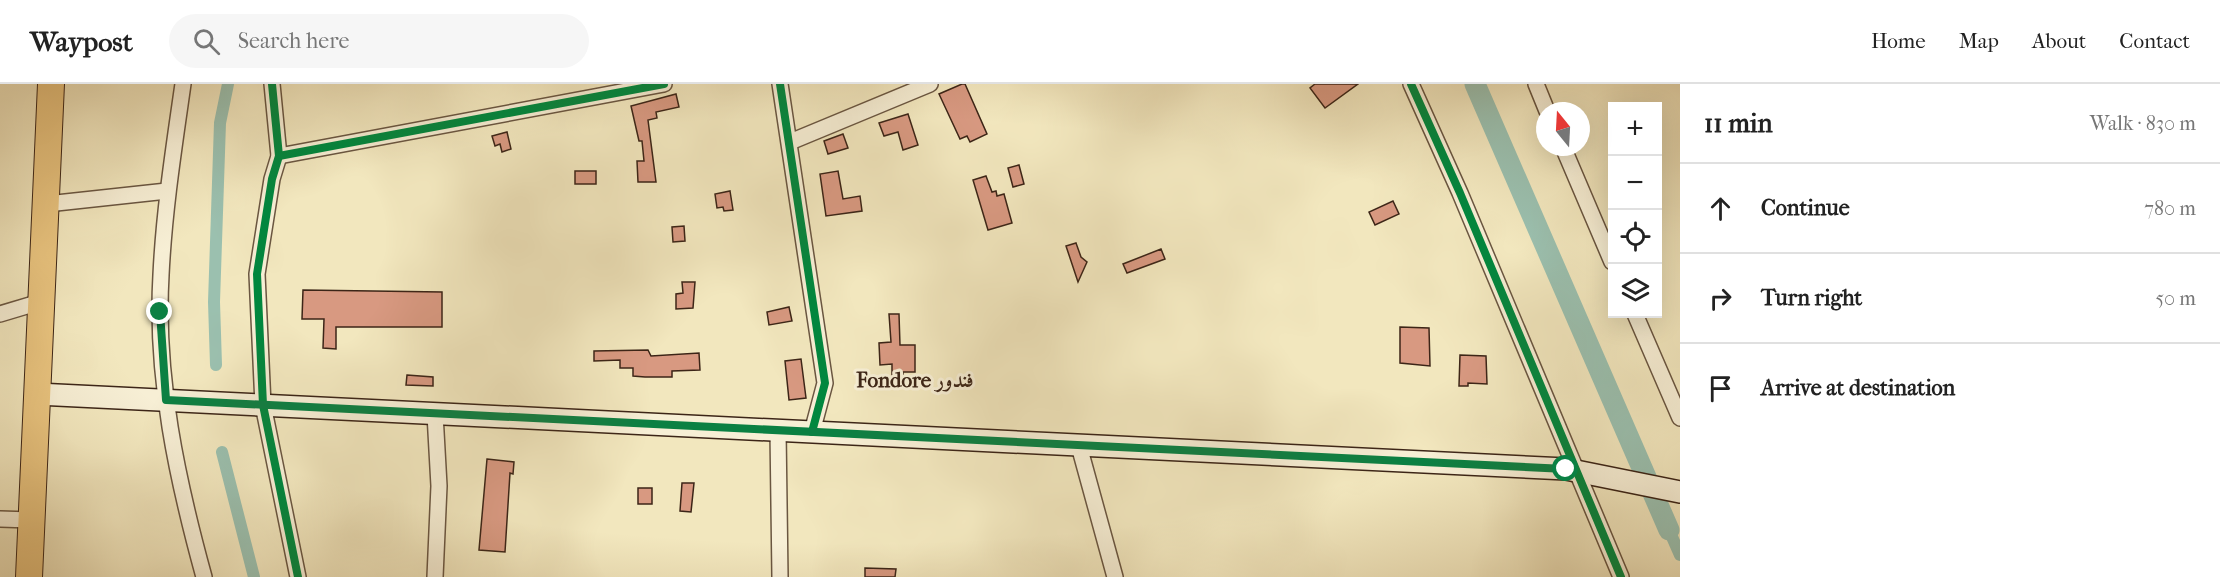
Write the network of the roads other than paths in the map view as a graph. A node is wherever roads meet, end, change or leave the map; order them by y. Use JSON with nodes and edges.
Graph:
{"nodes":[{"id":1,"x":51,"y":84,"type":"edge"},
{"id":2,"x":183,"y":84,"type":"edge"},
{"id":3,"x":272,"y":84,"type":"edge"},
{"id":4,"x":664,"y":84,"type":"edge"},
{"id":5,"x":780,"y":84,"type":"edge"},
{"id":6,"x":930,"y":84,"type":"edge"},
{"id":7,"x":1411,"y":84,"type":"edge"},
{"id":8,"x":1536,"y":84,"type":"edge"},
{"id":9,"x":1543,"y":102,"type":"edge"},
{"id":10,"x":790,"y":142,"type":"junction"},
{"id":11,"x":279,"y":156,"type":"junction"},
{"id":12,"x":1567,"y":156,"type":"edge"},
{"id":13,"x":168,"y":191,"type":"junction"},
{"id":14,"x":46,"y":204,"type":"junction"},
{"id":15,"x":1608,"y":253,"type":"edge"},
{"id":16,"x":40,"y":302,"type":"junction"},
{"id":17,"x":0,"y":314,"type":"edge"},
{"id":18,"x":1637,"y":318,"type":"edge"},
{"id":19,"x":37,"y":394,"type":"junction"},
{"id":20,"x":166,"y":400,"type":"junction"},
{"id":21,"x":263,"y":405,"type":"junction"},
{"id":22,"x":435,"y":414,"type":"junction"},
{"id":23,"x":1680,"y":418,"type":"edge"},
{"id":24,"x":778,"y":431,"type":"junction"},
{"id":25,"x":812,"y":432,"type":"junction"},
{"id":26,"x":1079,"y":446,"type":"junction"},
{"id":27,"x":1587,"y":472,"type":"junction"},
{"id":28,"x":1680,"y":492,"type":"edge"},
{"id":29,"x":0,"y":519,"type":"edge"},
{"id":30,"x":31,"y":520,"type":"junction"},
{"id":31,"x":29,"y":577,"type":"edge"},
{"id":32,"x":204,"y":577,"type":"edge"},
{"id":33,"x":298,"y":577,"type":"edge"},
{"id":34,"x":435,"y":577,"type":"edge"},
{"id":35,"x":780,"y":577,"type":"edge"},
{"id":36,"x":1115,"y":577,"type":"edge"},
{"id":37,"x":1622,"y":577,"type":"edge"}],
"edges":[{"from":1,"to":14,"type":"highway"},
{"from":2,"to":13,"type":"street"},
{"from":3,"to":11,"type":"street"},
{"from":4,"to":11,"type":"street"},
{"from":5,"to":10,"type":"street"},
{"from":6,"to":10,"type":"street"},
{"from":7,"to":27,"type":"street"},
{"from":8,"to":9,"type":"street"},
{"from":10,"to":25,"type":"street"},
{"from":11,"to":21,"type":"street"},
{"from":12,"to":15,"type":"street"},
{"from":13,"to":14,"type":"street"},
{"from":13,"to":20,"type":"street"},
{"from":14,"to":16,"type":"highway"},
{"from":16,"to":17,"type":"street"},
{"from":16,"to":19,"type":"highway"},
{"from":18,"to":23,"type":"street"},
{"from":19,"to":20,"type":"main road"},
{"from":19,"to":30,"type":"highway"},
{"from":20,"to":21,"type":"main road"},
{"from":20,"to":32,"type":"street"},
{"from":21,"to":22,"type":"main road"},
{"from":21,"to":33,"type":"street"},
{"from":22,"to":24,"type":"main road"},
{"from":22,"to":34,"type":"street"},
{"from":24,"to":25,"type":"main road"},
{"from":24,"to":35,"type":"street"},
{"from":25,"to":26,"type":"main road"},
{"from":26,"to":27,"type":"main road"},
{"from":26,"to":36,"type":"street"},
{"from":27,"to":28,"type":"main road"},
{"from":27,"to":37,"type":"street"},
{"from":29,"to":30,"type":"street"},
{"from":30,"to":31,"type":"highway"}]}
